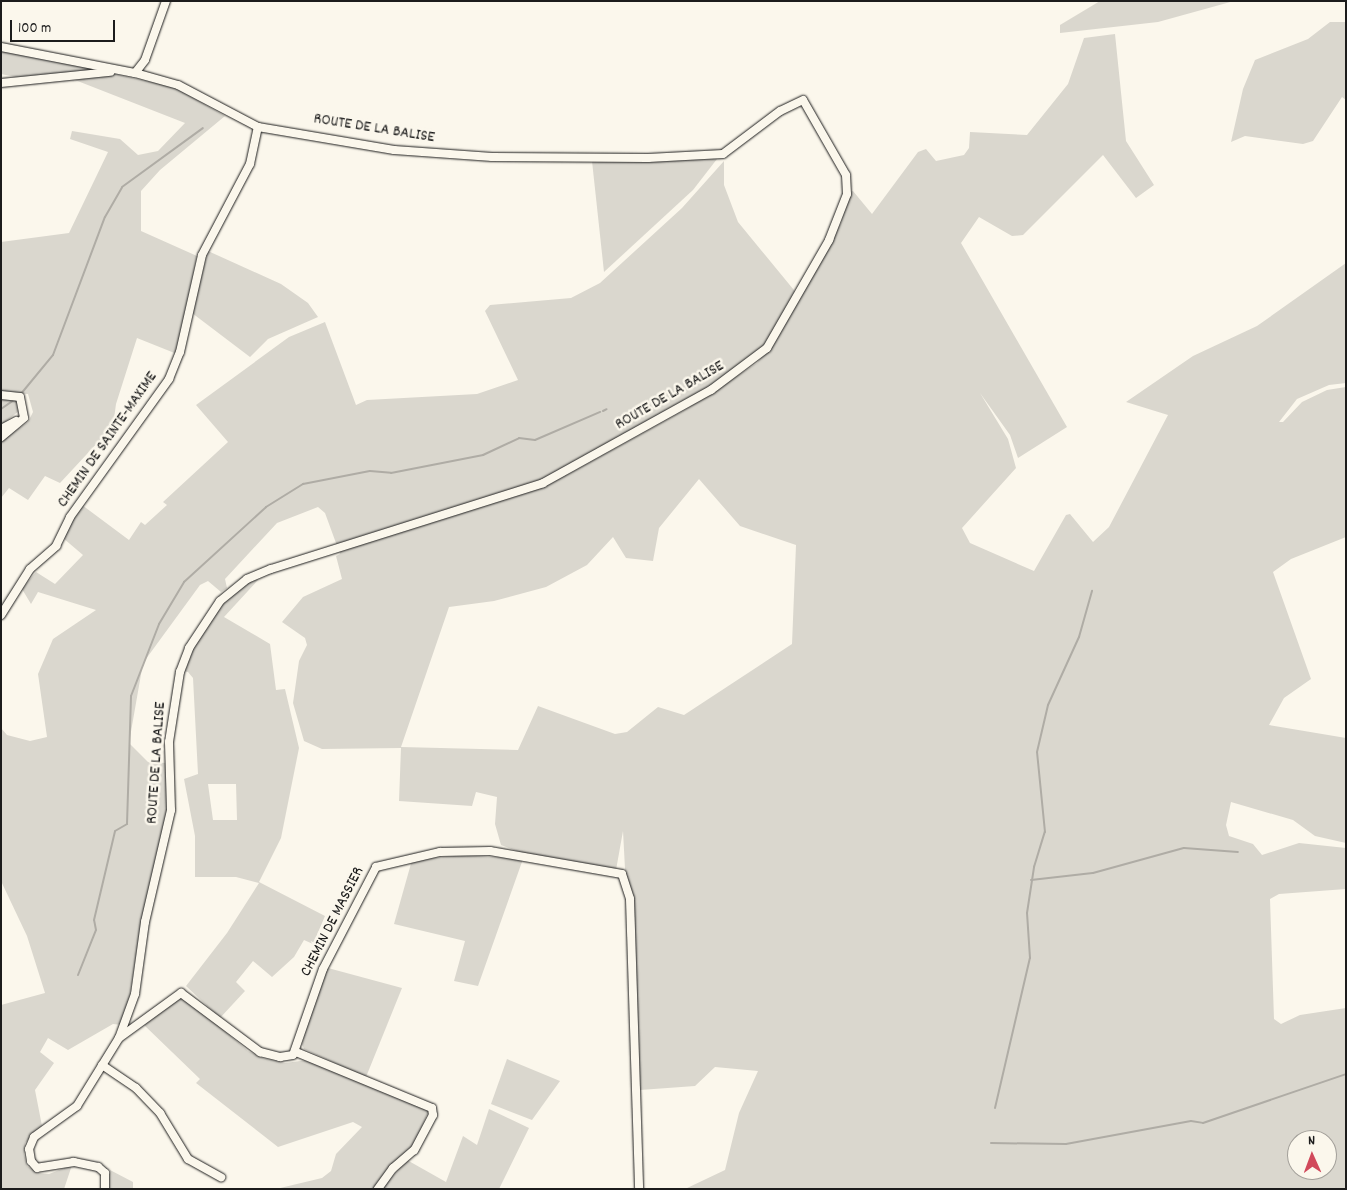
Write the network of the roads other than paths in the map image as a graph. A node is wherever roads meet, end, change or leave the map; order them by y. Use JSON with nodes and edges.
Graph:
{"nodes":[{"id":1,"x":166,"y":1,"type":"edge"},
{"id":2,"x":1,"y":47,"type":"edge"},
{"id":3,"x":119,"y":71,"type":"junction"},
{"id":4,"x":135,"y":73,"type":"junction"},
{"id":5,"x":1,"y":83,"type":"edge"},
{"id":6,"x":258,"y":127,"type":"junction"},
{"id":7,"x":1,"y":395,"type":"edge"},
{"id":8,"x":23,"y":415,"type":"junction"},
{"id":9,"x":1,"y":430,"type":"edge"},
{"id":10,"x":1,"y":437,"type":"edge"},
{"id":11,"x":1,"y":614,"type":"edge"},
{"id":12,"x":119,"y":1038,"type":"junction"},
{"id":13,"x":296,"y":1052,"type":"junction"},
{"id":14,"x":102,"y":1065,"type":"junction"},
{"id":15,"x":221,"y":1176,"type":"dead end"},
{"id":16,"x":105,"y":1189,"type":"edge"},
{"id":17,"x":378,"y":1189,"type":"edge"},
{"id":18,"x":639,"y":1189,"type":"edge"}],
"edges":[{"from":1,"to":4,"type":"street"},
{"from":2,"to":3,"type":"street"},
{"from":3,"to":4,"type":"street"},
{"from":3,"to":5,"type":"street"},
{"from":4,"to":6,"type":"street"},
{"from":6,"to":11,"type":"street","name":"CHEMIN DE SAINTE-MAXIME"},
{"from":6,"to":12,"type":"street","name":"ROUTE DE LA BALISE"},
{"from":7,"to":8,"type":"street"},
{"from":8,"to":9,"type":"street"},
{"from":8,"to":10,"type":"street"},
{"from":12,"to":13,"type":"street"},
{"from":12,"to":14,"type":"street"},
{"from":13,"to":17,"type":"street"},
{"from":13,"to":18,"type":"street","name":"CHEMIN DE MASSIER"},
{"from":14,"to":15,"type":"street"},
{"from":14,"to":16,"type":"street"}]}
